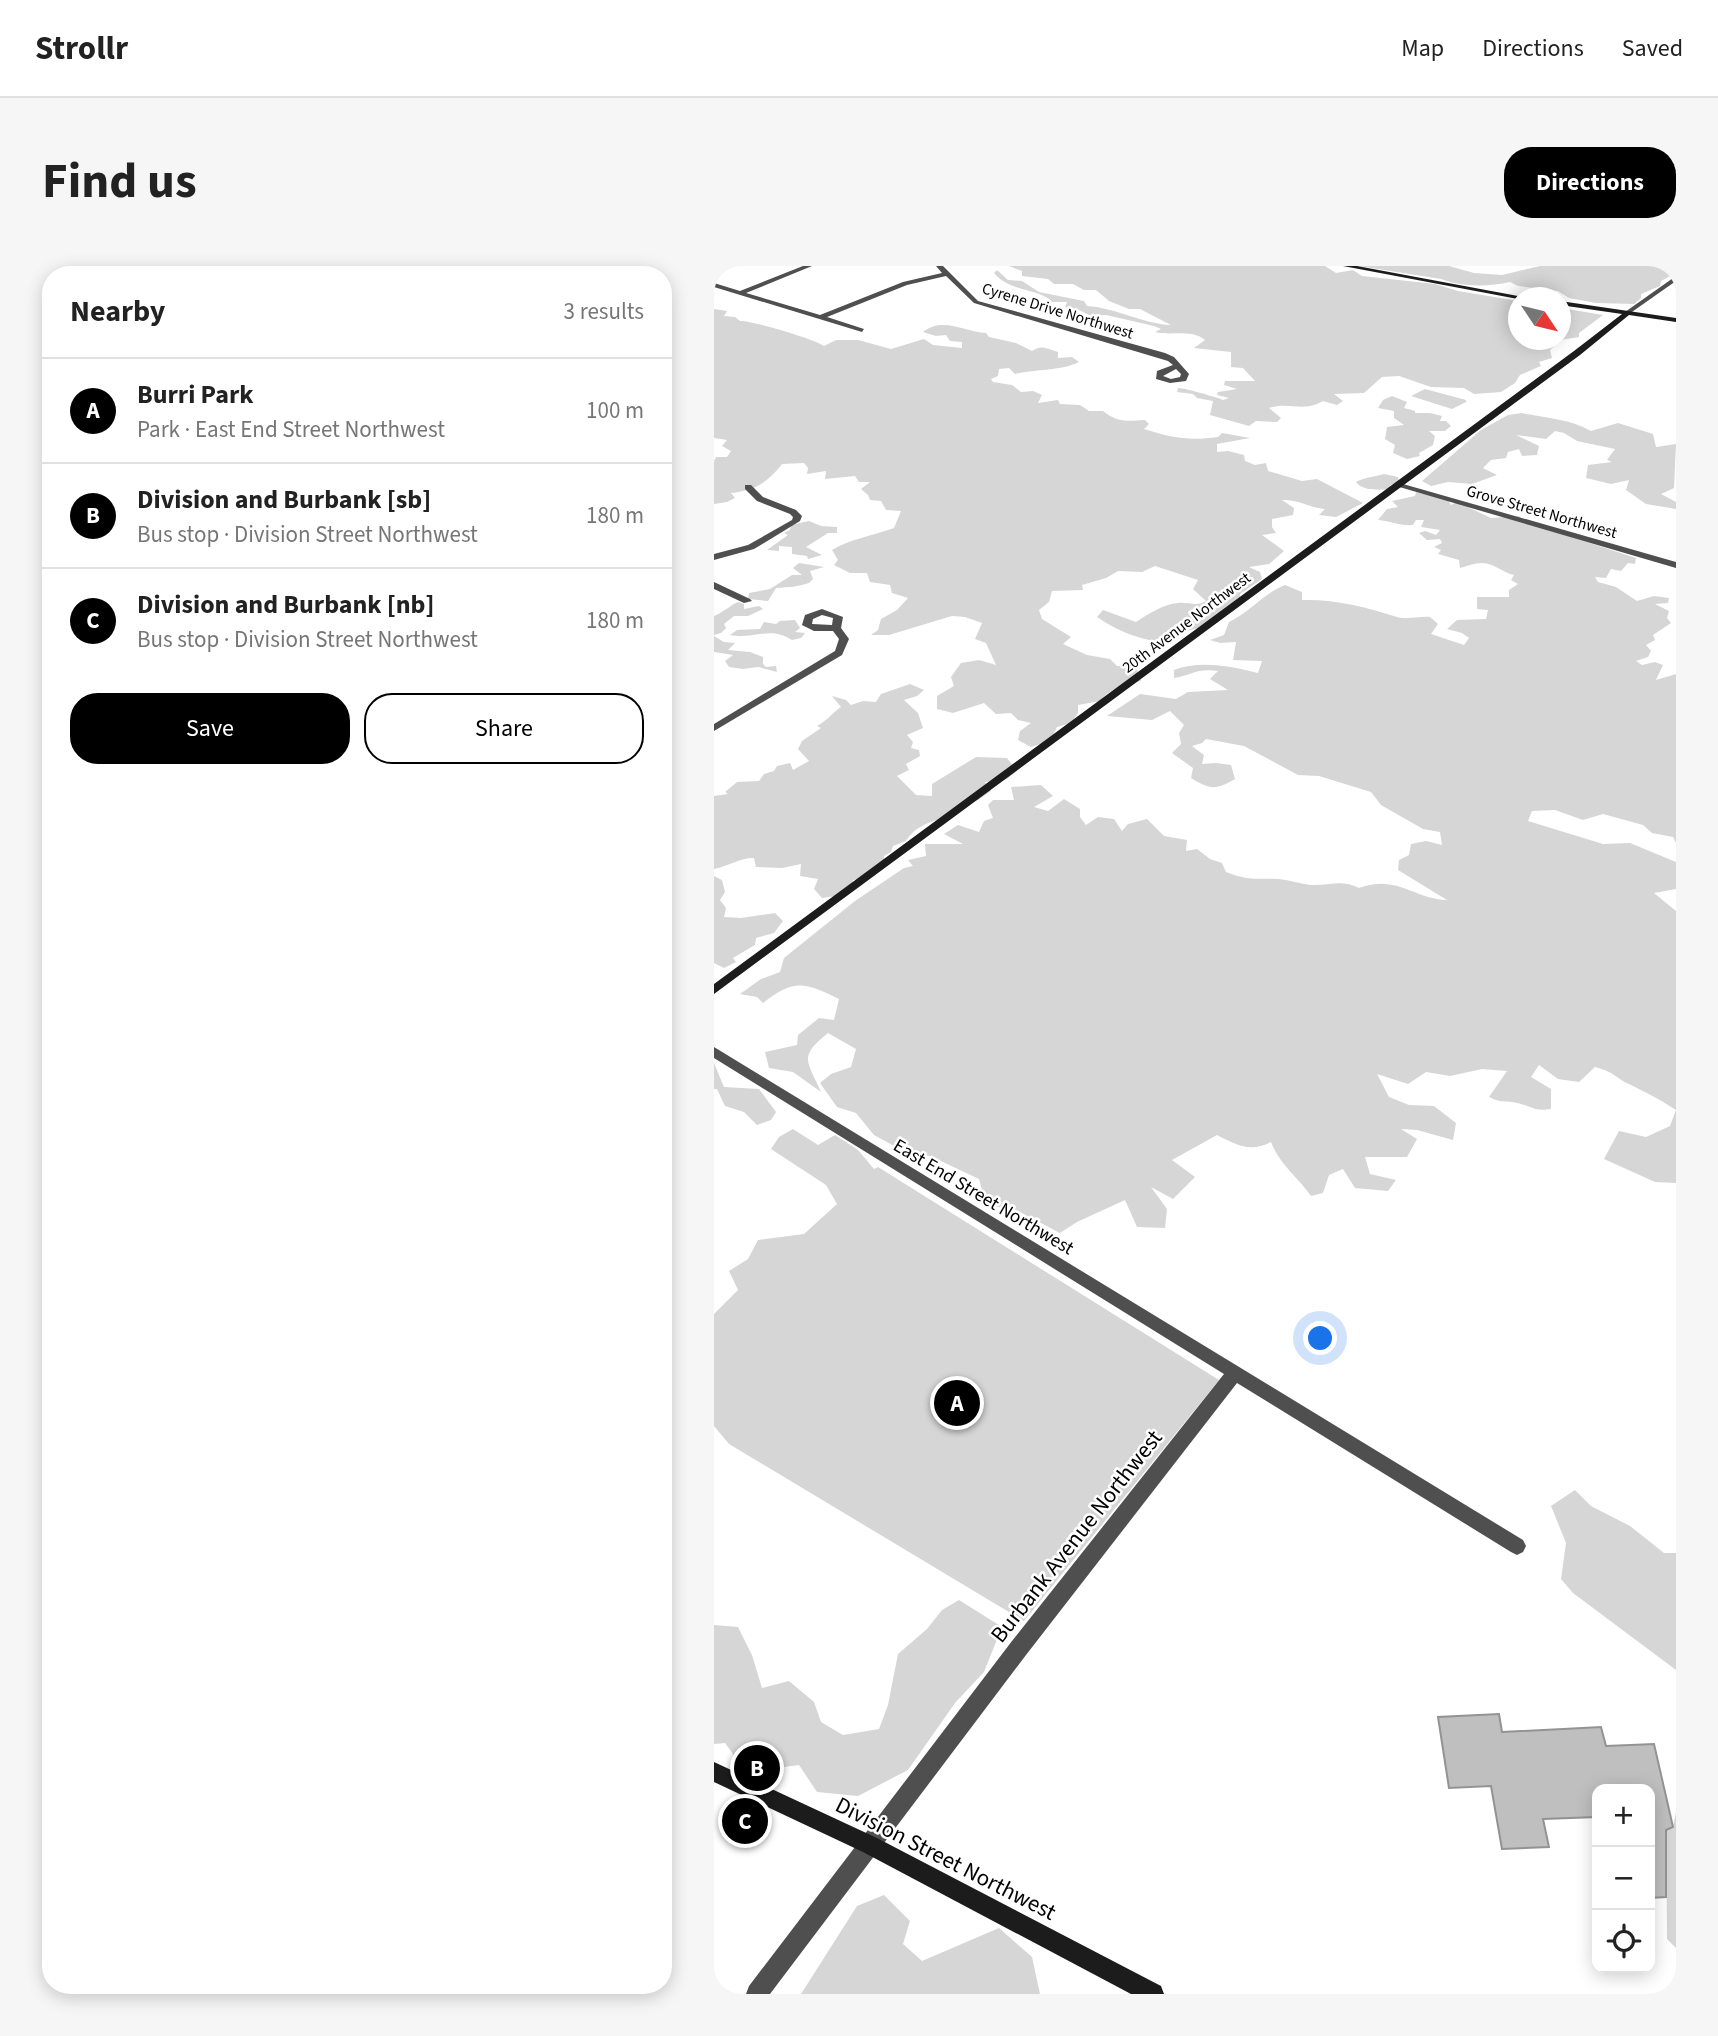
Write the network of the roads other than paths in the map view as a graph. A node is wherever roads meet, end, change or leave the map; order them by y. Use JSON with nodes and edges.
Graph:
{"nodes":[{"id":1,"x":809,"y":266,"type":"edge"},
{"id":2,"x":939,"y":266,"type":"edge"},
{"id":3,"x":1346,"y":266,"type":"edge"},
{"id":4,"x":946,"y":274,"type":"junction"},
{"id":5,"x":1676,"y":278,"type":"edge"},
{"id":6,"x":714,"y":285,"type":"edge"},
{"id":7,"x":740,"y":293,"type":"junction"},
{"id":8,"x":1508,"y":295,"type":"edge"},
{"id":9,"x":1571,"y":305,"type":"edge"},
{"id":10,"x":1627,"y":313,"type":"junction"},
{"id":11,"x":821,"y":317,"type":"junction"},
{"id":12,"x":1676,"y":320,"type":"edge"},
{"id":13,"x":862,"y":330,"type":"dead end"},
{"id":14,"x":1177,"y":366,"type":"dead end"},
{"id":15,"x":1399,"y":484,"type":"junction"},
{"id":16,"x":748,"y":487,"type":"dead end"},
{"id":17,"x":714,"y":557,"type":"edge"},
{"id":18,"x":1676,"y":565,"type":"edge"},
{"id":19,"x":714,"y":585,"type":"edge"},
{"id":20,"x":747,"y":601,"type":"dead end"},
{"id":21,"x":836,"y":628,"type":"dead end"},
{"id":22,"x":717,"y":724,"type":"edge"},
{"id":23,"x":714,"y":990,"type":"edge"},
{"id":24,"x":714,"y":1052,"type":"edge"},
{"id":25,"x":1235,"y":1373,"type":"junction"},
{"id":26,"x":1517,"y":1546,"type":"dead end"},
{"id":27,"x":714,"y":1772,"type":"edge"},
{"id":28,"x":870,"y":1845,"type":"junction"},
{"id":29,"x":757,"y":1994,"type":"edge"},
{"id":30,"x":1153,"y":1994,"type":"edge"}],
"edges":[{"from":1,"to":7,"type":"street"},
{"from":2,"to":4,"type":"street","name":"Cyrene Drive Northwest"},
{"from":3,"to":8,"type":"street"},
{"from":4,"to":11,"type":"street"},
{"from":4,"to":14,"type":"street","name":"Cyrene Drive Northwest"},
{"from":5,"to":10,"type":"street","name":"20th Avenue Northwest"},
{"from":6,"to":7,"type":"street"},
{"from":7,"to":11,"type":"street"},
{"from":9,"to":10,"type":"street"},
{"from":10,"to":12,"type":"street"},
{"from":10,"to":15,"type":"street","name":"20th Avenue Northwest"},
{"from":11,"to":13,"type":"street"},
{"from":15,"to":18,"type":"street","name":"Grove Street Northwest"},
{"from":15,"to":23,"type":"street","name":"20th Avenue Northwest"},
{"from":16,"to":17,"type":"street"},
{"from":19,"to":20,"type":"street"},
{"from":21,"to":22,"type":"street"},
{"from":24,"to":25,"type":"street","name":"East End Street Northwest"},
{"from":25,"to":26,"type":"street"},
{"from":25,"to":28,"type":"street","name":"Burbank Avenue Northwest"},
{"from":27,"to":28,"type":"street","name":"Division Street Northwest"},
{"from":28,"to":29,"type":"street","name":"Burbank Avenue Northwest"},
{"from":28,"to":30,"type":"street","name":"Division Street Northwest"}]}
